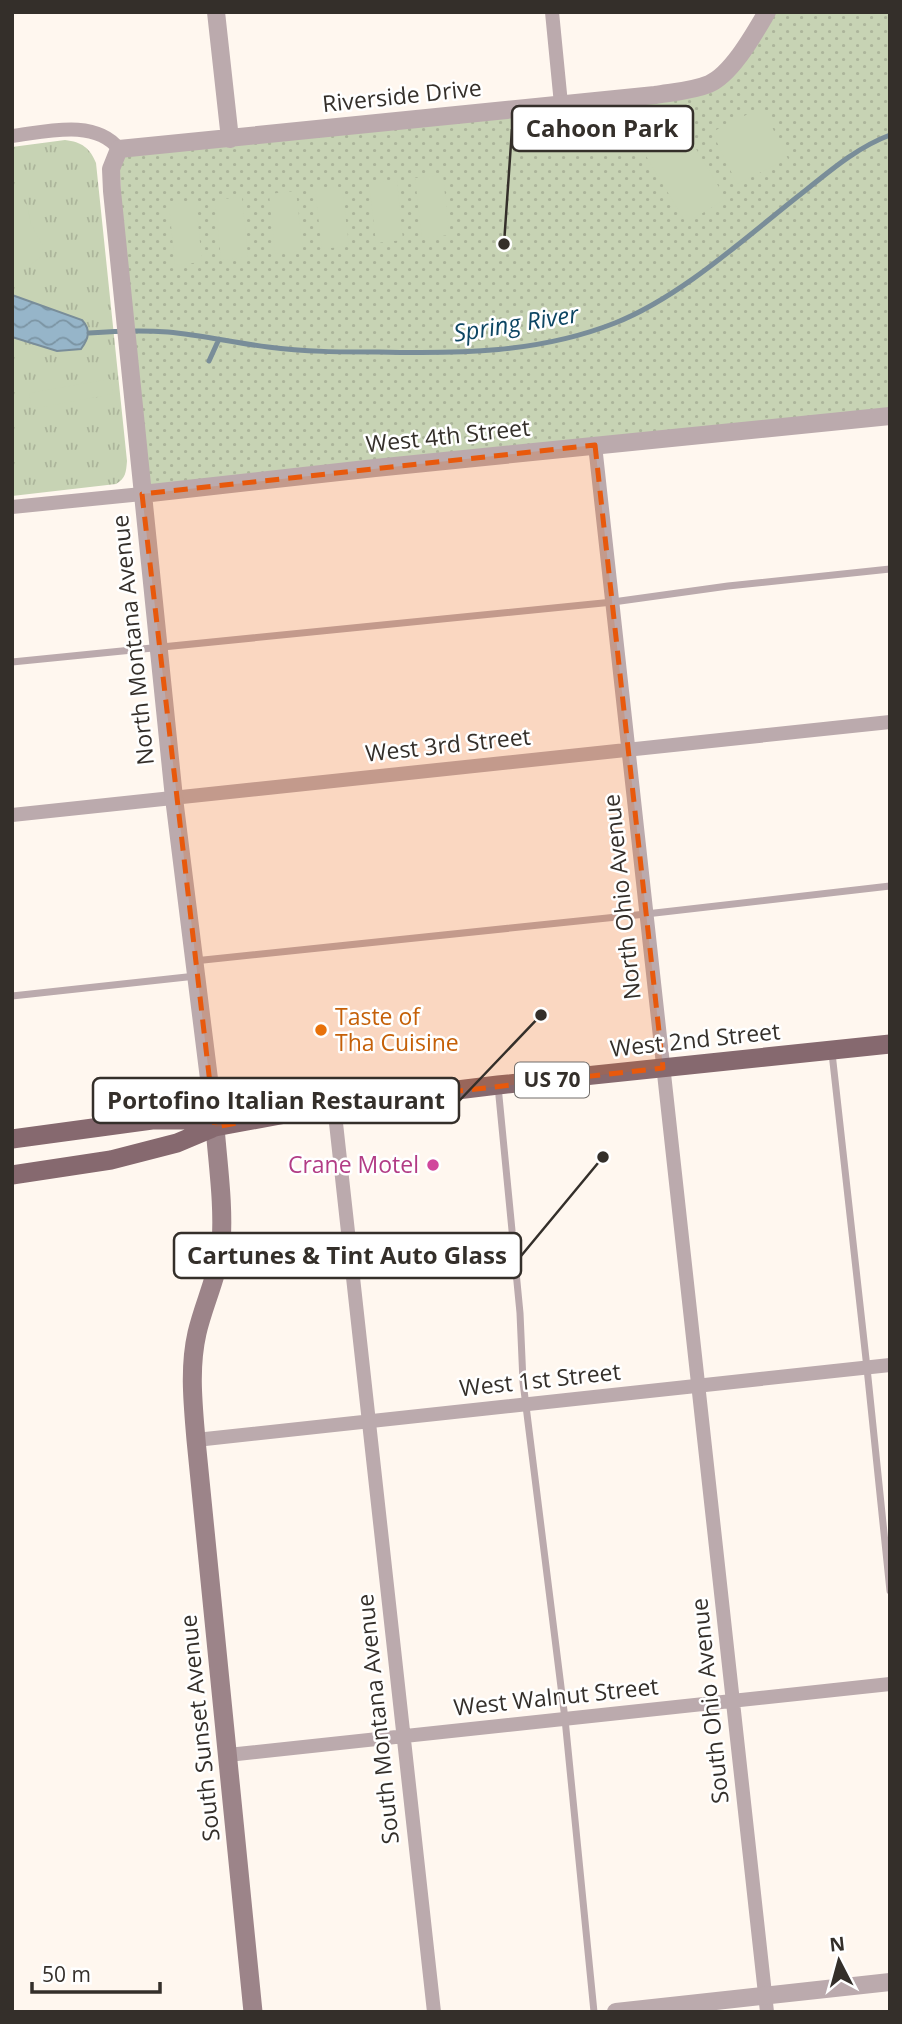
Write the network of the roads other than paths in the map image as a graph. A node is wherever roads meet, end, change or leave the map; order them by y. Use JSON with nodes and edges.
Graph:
{"nodes":[{"id":1,"x":216,"y":12,"type":"edge"},
{"id":2,"x":552,"y":12,"type":"edge"},
{"id":3,"x":766,"y":12,"type":"edge"},
{"id":4,"x":561,"y":104,"type":"junction"},
{"id":5,"x":12,"y":136,"type":"edge"},
{"id":6,"x":230,"y":139,"type":"junction"},
{"id":7,"x":119,"y":149,"type":"junction"},
{"id":8,"x":890,"y":416,"type":"edge"},
{"id":9,"x":596,"y":445,"type":"junction"},
{"id":10,"x":142,"y":494,"type":"junction"},
{"id":11,"x":12,"y":507,"type":"edge"},
{"id":12,"x":890,"y":569,"type":"edge"},
{"id":13,"x":613,"y":602,"type":"junction"},
{"id":14,"x":158,"y":646,"type":"junction"},
{"id":15,"x":12,"y":662,"type":"edge"},
{"id":16,"x":890,"y":722,"type":"edge"},
{"id":17,"x":629,"y":749,"type":"junction"},
{"id":18,"x":174,"y":798,"type":"junction"},
{"id":19,"x":12,"y":815,"type":"edge"},
{"id":20,"x":890,"y":886,"type":"edge"},
{"id":21,"x":646,"y":914,"type":"junction"},
{"id":22,"x":195,"y":969,"type":"junction"},
{"id":23,"x":12,"y":996,"type":"edge"},
{"id":24,"x":890,"y":1044,"type":"edge"},
{"id":25,"x":831,"y":1050,"type":"junction"},
{"id":26,"x":663,"y":1068,"type":"junction"},
{"id":27,"x":498,"y":1085,"type":"junction"},
{"id":28,"x":334,"y":1105,"type":"junction"},
{"id":29,"x":215,"y":1127,"type":"junction"},
{"id":30,"x":12,"y":1139,"type":"edge"},
{"id":31,"x":12,"y":1175,"type":"edge"},
{"id":32,"x":890,"y":1365,"type":"edge"},
{"id":33,"x":867,"y":1368,"type":"junction"},
{"id":34,"x":699,"y":1386,"type":"junction"},
{"id":35,"x":526,"y":1405,"type":"junction"},
{"id":36,"x":369,"y":1421,"type":"junction"},
{"id":37,"x":196,"y":1440,"type":"junction"},
{"id":38,"x":890,"y":1591,"type":"edge"},
{"id":39,"x":890,"y":1684,"type":"edge"},
{"id":40,"x":732,"y":1701,"type":"junction"},
{"id":41,"x":565,"y":1719,"type":"junction"},
{"id":42,"x":403,"y":1737,"type":"junction"},
{"id":43,"x":228,"y":1755,"type":"junction"},
{"id":44,"x":890,"y":1982,"type":"edge"},
{"id":45,"x":766,"y":2004,"type":"edge"},
{"id":46,"x":253,"y":2012,"type":"edge"},
{"id":47,"x":434,"y":2012,"type":"edge"},
{"id":48,"x":594,"y":2012,"type":"edge"},
{"id":49,"x":616,"y":2012,"type":"edge"}],
"edges":[{"from":1,"to":6,"type":"street"},
{"from":2,"to":4,"type":"street"},
{"from":3,"to":4,"type":"street","name":"Riverside Drive"},
{"from":4,"to":6,"type":"street","name":"Riverside Drive"},
{"from":5,"to":7,"type":"street"},
{"from":6,"to":7,"type":"street","name":"Riverside Drive"},
{"from":7,"to":10,"type":"street","name":"North Montana Avenue"},
{"from":8,"to":9,"type":"street","name":"West 4th Street"},
{"from":9,"to":10,"type":"street","name":"West 4th Street"},
{"from":9,"to":13,"type":"street","name":"North Ohio Avenue"},
{"from":10,"to":11,"type":"street","name":"West 4th Street"},
{"from":10,"to":14,"type":"street","name":"North Montana Avenue"},
{"from":12,"to":13,"type":"lane"},
{"from":13,"to":14,"type":"lane"},
{"from":13,"to":17,"type":"street","name":"North Ohio Avenue"},
{"from":14,"to":15,"type":"lane"},
{"from":14,"to":18,"type":"street","name":"North Montana Avenue"},
{"from":16,"to":17,"type":"street","name":"West 3rd Street"},
{"from":17,"to":18,"type":"street","name":"West 3rd Street"},
{"from":17,"to":21,"type":"street","name":"North Ohio Avenue"},
{"from":18,"to":19,"type":"street","name":"West 3rd Street"},
{"from":18,"to":22,"type":"street","name":"North Montana Avenue"},
{"from":20,"to":21,"type":"lane"},
{"from":21,"to":22,"type":"lane"},
{"from":21,"to":26,"type":"street","name":"North Ohio Avenue"},
{"from":22,"to":23,"type":"lane"},
{"from":22,"to":29,"type":"street","name":"North Montana Avenue"},
{"from":24,"to":25,"type":"main road","name":"West 2nd Street","number":"US 70"},
{"from":25,"to":26,"type":"main road","name":"West 2nd Street","number":"US 70"},
{"from":25,"to":33,"type":"lane"},
{"from":26,"to":27,"type":"main road","name":"West 2nd Street","number":"US 70"},
{"from":26,"to":34,"type":"street","name":"North Ohio Avenue"},
{"from":27,"to":28,"type":"main road","name":"West 2nd Street","number":"US 70"},
{"from":27,"to":35,"type":"lane"},
{"from":28,"to":29,"type":"main road","name":"West 2nd Street","number":"US 70"},
{"from":28,"to":36,"type":"street"},
{"from":29,"to":30,"type":"main road","name":"West 2nd Street","number":"US 70"},
{"from":29,"to":31,"type":"main road","name":"West 2nd Street","number":"US 70"},
{"from":29,"to":37,"type":"main road","name":"South Sunset Avenue"},
{"from":32,"to":33,"type":"street","name":"West 1st Street"},
{"from":33,"to":34,"type":"street","name":"West 1st Street"},
{"from":33,"to":38,"type":"lane"},
{"from":34,"to":35,"type":"street","name":"West 1st Street"},
{"from":34,"to":40,"type":"street","name":"South Ohio Avenue"},
{"from":35,"to":36,"type":"street","name":"West 1st Street"},
{"from":35,"to":41,"type":"lane"},
{"from":36,"to":37,"type":"street","name":"West 1st Street"},
{"from":36,"to":42,"type":"street","name":"South Montana Avenue"},
{"from":37,"to":43,"type":"main road","name":"South Sunset Avenue"},
{"from":39,"to":40,"type":"street","name":"West Walnut Street"},
{"from":40,"to":41,"type":"street","name":"West Walnut Street"},
{"from":40,"to":45,"type":"street","name":"South Ohio Avenue"},
{"from":41,"to":42,"type":"street","name":"West Walnut Street"},
{"from":41,"to":48,"type":"lane"},
{"from":42,"to":43,"type":"street","name":"West Walnut Street"},
{"from":42,"to":47,"type":"street","name":"South Montana Avenue"},
{"from":43,"to":46,"type":"main road","name":"South Sunset Avenue"},
{"from":44,"to":45,"type":"street"},
{"from":45,"to":49,"type":"street"}]}
